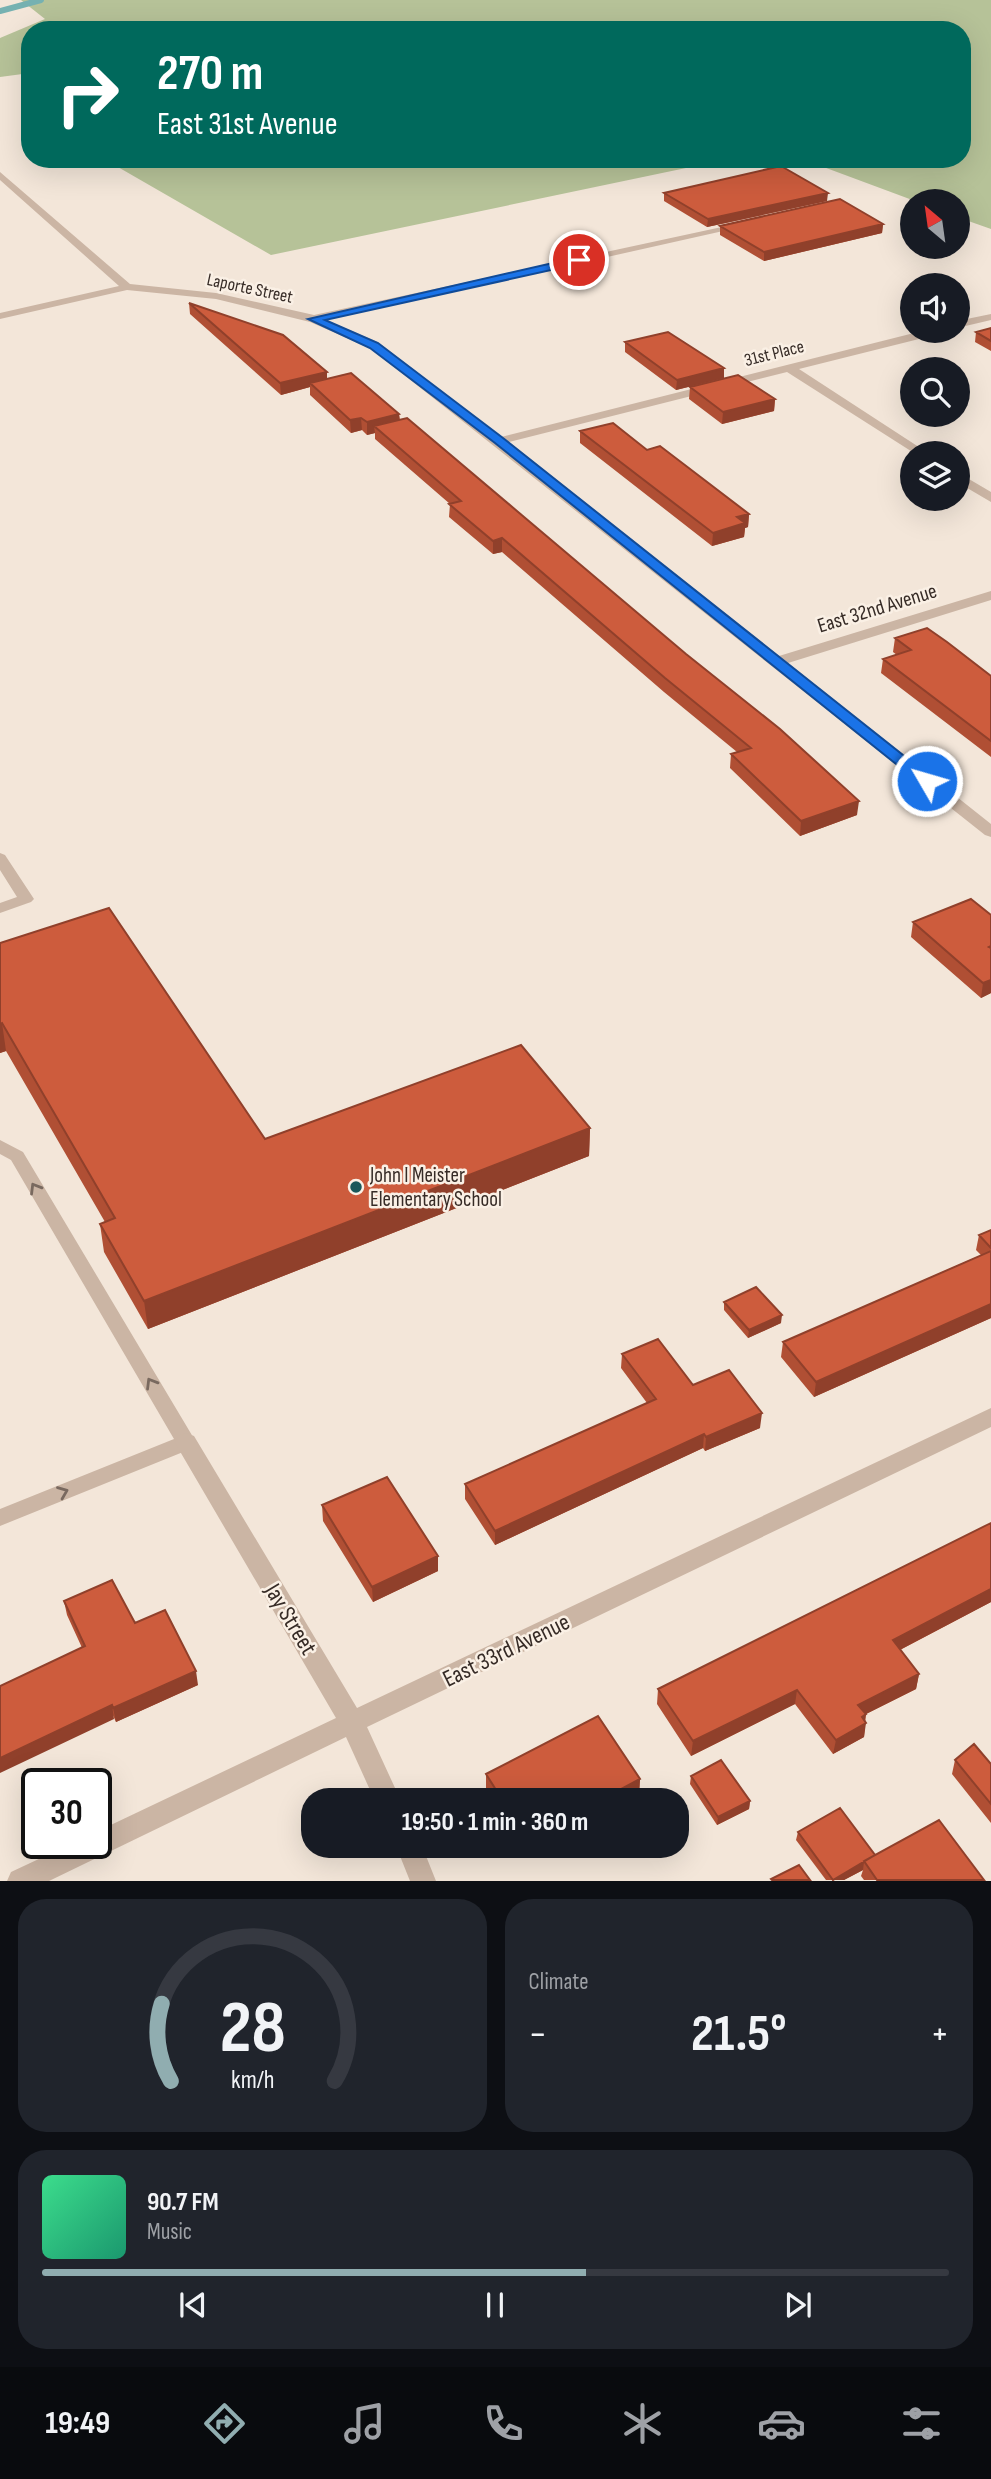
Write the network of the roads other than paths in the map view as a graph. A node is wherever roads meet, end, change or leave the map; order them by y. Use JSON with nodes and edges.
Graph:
{"nodes":[{"id":1,"x":0,"y":175,"type":"edge"},
{"id":2,"x":749,"y":223,"type":"edge"},
{"id":3,"x":127,"y":287,"type":"junction"},
{"id":4,"x":0,"y":316,"type":"edge"},
{"id":5,"x":991,"y":317,"type":"edge"},
{"id":6,"x":314,"y":319,"type":"junction"},
{"id":7,"x":970,"y":322,"type":"edge"},
{"id":8,"x":900,"y":340,"type":"edge"},
{"id":9,"x":789,"y":368,"type":"junction"},
{"id":10,"x":499,"y":441,"type":"junction"},
{"id":11,"x":903,"y":441,"type":"edge"},
{"id":12,"x":970,"y":484,"type":"edge"},
{"id":13,"x":991,"y":498,"type":"edge"},
{"id":14,"x":991,"y":595,"type":"edge"},
{"id":15,"x":776,"y":662,"type":"junction"},
{"id":16,"x":991,"y":832,"type":"edge"},
{"id":17,"x":0,"y":858,"type":"edge"},
{"id":18,"x":0,"y":908,"type":"edge"},
{"id":19,"x":0,"y":1146,"type":"edge"},
{"id":20,"x":991,"y":1417,"type":"edge"},
{"id":21,"x":186,"y":1442,"type":"junction"},
{"id":22,"x":0,"y":1518,"type":"edge"},
{"id":23,"x":352,"y":1723,"type":"junction"},
{"id":24,"x":382,"y":1788,"type":"edge"},
{"id":25,"x":414,"y":1858,"type":"edge"},
{"id":26,"x":20,"y":1881,"type":"edge"},
{"id":27,"x":423,"y":1881,"type":"edge"}],
"edges":[{"from":1,"to":3,"type":"street"},
{"from":2,"to":6,"type":"street"},
{"from":3,"to":4,"type":"street","name":"Laporte Street"},
{"from":3,"to":6,"type":"street","name":"Laporte Street"},
{"from":5,"to":7,"type":"street"},
{"from":6,"to":10,"type":"street","name":"Laporte Street"},
{"from":8,"to":9,"type":"street","name":"31st Place"},
{"from":9,"to":10,"type":"street","name":"31st Place"},
{"from":9,"to":11,"type":"street"},
{"from":10,"to":15,"type":"street","name":"Laporte Street"},
{"from":12,"to":13,"type":"street"},
{"from":14,"to":15,"type":"street","name":"East 32nd Avenue"},
{"from":15,"to":16,"type":"street","name":"Laporte Street"},
{"from":17,"to":18,"type":"lane"},
{"from":21,"to":19,"type":"lane","one_way":true},
{"from":20,"to":23,"type":"street","name":"East 33rd Avenue"},
{"from":22,"to":21,"type":"lane","one_way":true},
{"from":21,"to":23,"type":"street","name":"Jay Street"},
{"from":23,"to":24,"type":"street","name":"Jay Street"},
{"from":23,"to":26,"type":"street","name":"East 33rd Avenue"},
{"from":25,"to":27,"type":"street"}]}
